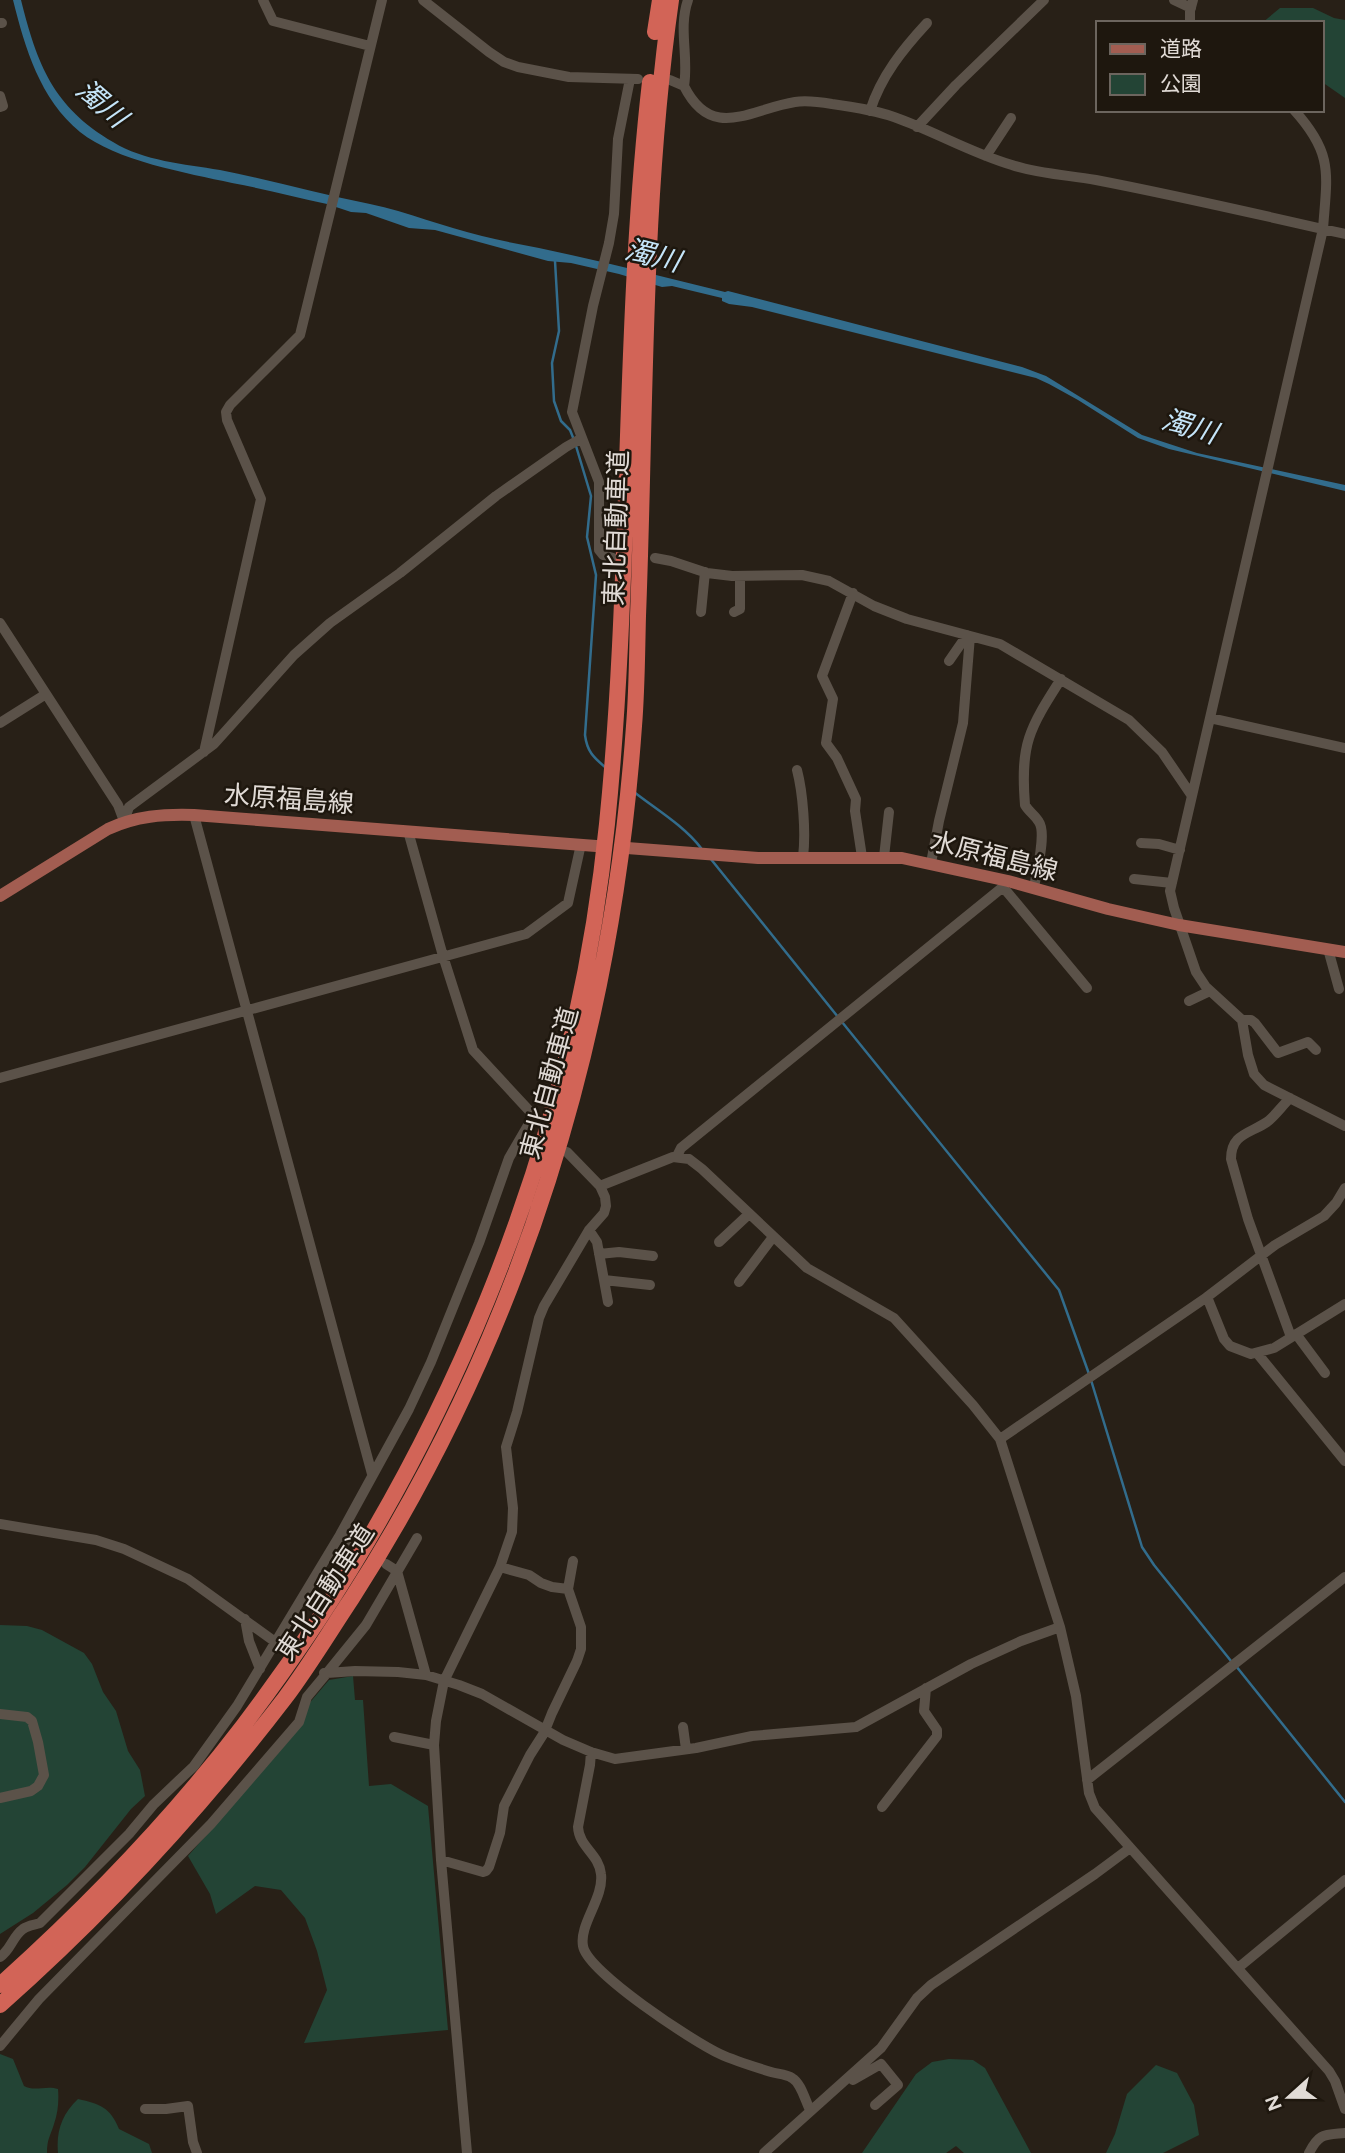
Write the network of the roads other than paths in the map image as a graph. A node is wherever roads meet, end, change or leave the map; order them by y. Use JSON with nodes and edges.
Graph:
{"nodes":[{"id":1,"x":263,"y":0,"type":"edge"},
{"id":2,"x":382,"y":0,"type":"edge"},
{"id":3,"x":423,"y":0,"type":"edge"},
{"id":4,"x":660,"y":0,"type":"edge"},
{"id":5,"x":671,"y":0,"type":"edge"},
{"id":6,"x":688,"y":0,"type":"edge"},
{"id":7,"x":1044,"y":0,"type":"edge"},
{"id":8,"x":1174,"y":0,"type":"edge"},
{"id":9,"x":1192,"y":4,"type":"edge"},
{"id":10,"x":927,"y":23,"type":"dead end"},
{"id":11,"x":370,"y":46,"type":"junction"},
{"id":12,"x":670,"y":80,"type":"dead end"},
{"id":13,"x":684,"y":86,"type":"junction"},
{"id":14,"x":0,"y":96,"type":"edge"},
{"id":15,"x":0,"y":107,"type":"edge"},
{"id":16,"x":870,"y":111,"type":"junction"},
{"id":17,"x":1295,"y":112,"type":"edge"},
{"id":18,"x":1010,"y":118,"type":"dead end"},
{"id":19,"x":917,"y":127,"type":"junction"},
{"id":20,"x":986,"y":156,"type":"junction"},
{"id":21,"x":1323,"y":229,"type":"junction"},
{"id":22,"x":1345,"y":234,"type":"edge"},
{"id":23,"x":641,"y":262,"type":"junction"},
{"id":24,"x":638,"y":364,"type":"junction"},
{"id":25,"x":582,"y":438,"type":"junction"},
{"id":26,"x":613,"y":558,"type":"dead end"},
{"id":27,"x":655,"y":558,"type":"dead end"},
{"id":28,"x":705,"y":572,"type":"junction"},
{"id":29,"x":740,"y":576,"type":"junction"},
{"id":30,"x":853,"y":593,"type":"junction"},
{"id":31,"x":701,"y":612,"type":"dead end"},
{"id":32,"x":734,"y":612,"type":"dead end"},
{"id":33,"x":0,"y":623,"type":"edge"},
{"id":34,"x":969,"y":636,"type":"junction"},
{"id":35,"x":949,"y":661,"type":"dead end"},
{"id":36,"x":1061,"y":679,"type":"junction"},
{"id":37,"x":46,"y":694,"type":"junction"},
{"id":38,"x":1210,"y":718,"type":"junction"},
{"id":39,"x":0,"y":723,"type":"edge"},
{"id":40,"x":1345,"y":748,"type":"edge"},
{"id":41,"x":204,"y":752,"type":"junction"},
{"id":42,"x":797,"y":769,"type":"dead end"},
{"id":43,"x":1192,"y":796,"type":"junction"},
{"id":44,"x":889,"y":811,"type":"dead end"},
{"id":45,"x":194,"y":815,"type":"junction"},
{"id":46,"x":124,"y":821,"type":"junction"},
{"id":47,"x":408,"y":831,"type":"junction"},
{"id":48,"x":626,"y":842,"type":"junction"},
{"id":49,"x":1141,"y":843,"type":"dead end"},
{"id":50,"x":581,"y":844,"type":"junction"},
{"id":51,"x":596,"y":846,"type":"dead end"},
{"id":52,"x":1180,"y":850,"type":"junction"},
{"id":53,"x":803,"y":856,"type":"junction"},
{"id":54,"x":862,"y":857,"type":"junction"},
{"id":55,"x":884,"y":857,"type":"junction"},
{"id":56,"x":931,"y":863,"type":"junction"},
{"id":57,"x":1134,"y":879,"type":"dead end"},
{"id":58,"x":1172,"y":883,"type":"junction"},
{"id":59,"x":1006,"y":884,"type":"junction"},
{"id":60,"x":1034,"y":888,"type":"junction"},
{"id":61,"x":0,"y":896,"type":"edge"},
{"id":62,"x":1180,"y":925,"type":"junction"},
{"id":63,"x":1328,"y":949,"type":"junction"},
{"id":64,"x":1345,"y":952,"type":"edge"},
{"id":65,"x":443,"y":956,"type":"junction"},
{"id":66,"x":1087,"y":988,"type":"dead end"},
{"id":67,"x":1339,"y":989,"type":"dead end"},
{"id":68,"x":1210,"y":991,"type":"junction"},
{"id":69,"x":1189,"y":1001,"type":"dead end"},
{"id":70,"x":246,"y":1011,"type":"junction"},
{"id":71,"x":1242,"y":1020,"type":"junction"},
{"id":72,"x":1316,"y":1051,"type":"dead end"},
{"id":73,"x":0,"y":1078,"type":"edge"},
{"id":74,"x":1290,"y":1098,"type":"junction"},
{"id":75,"x":540,"y":1116,"type":"junction"},
{"id":76,"x":1345,"y":1126,"type":"edge"},
{"id":77,"x":567,"y":1152,"type":"dead end"},
{"id":78,"x":678,"y":1157,"type":"junction"},
{"id":79,"x":600,"y":1186,"type":"junction"},
{"id":80,"x":1345,"y":1188,"type":"edge"},
{"id":81,"x":749,"y":1214,"type":"junction"},
{"id":82,"x":589,"y":1230,"type":"junction"},
{"id":83,"x":773,"y":1237,"type":"junction"},
{"id":84,"x":719,"y":1242,"type":"dead end"},
{"id":85,"x":599,"y":1254,"type":"junction"},
{"id":86,"x":1262,"y":1255,"type":"junction"},
{"id":87,"x":653,"y":1256,"type":"dead end"},
{"id":88,"x":604,"y":1280,"type":"junction"},
{"id":89,"x":739,"y":1282,"type":"dead end"},
{"id":90,"x":650,"y":1286,"type":"dead end"},
{"id":91,"x":1207,"y":1297,"type":"junction"},
{"id":92,"x":608,"y":1302,"type":"dead end"},
{"id":93,"x":1345,"y":1304,"type":"edge"},
{"id":94,"x":1294,"y":1335,"type":"junction"},
{"id":95,"x":1257,"y":1353,"type":"junction"},
{"id":96,"x":1325,"y":1373,"type":"dead end"},
{"id":97,"x":1000,"y":1439,"type":"junction"},
{"id":98,"x":1345,"y":1461,"type":"edge"},
{"id":99,"x":372,"y":1474,"type":"junction"},
{"id":100,"x":0,"y":1524,"type":"edge"},
{"id":101,"x":340,"y":1535,"type":"junction"},
{"id":102,"x":417,"y":1538,"type":"dead end"},
{"id":103,"x":358,"y":1545,"type":"dead end"},
{"id":104,"x":573,"y":1561,"type":"dead end"},
{"id":105,"x":387,"y":1564,"type":"dead end"},
{"id":106,"x":500,"y":1567,"type":"junction"},
{"id":107,"x":397,"y":1572,"type":"junction"},
{"id":108,"x":1345,"y":1577,"type":"edge"},
{"id":109,"x":568,"y":1589,"type":"junction"},
{"id":110,"x":245,"y":1619,"type":"junction"},
{"id":111,"x":1060,"y":1627,"type":"junction"},
{"id":112,"x":281,"y":1645,"type":"junction"},
{"id":113,"x":260,"y":1669,"type":"junction"},
{"id":114,"x":323,"y":1673,"type":"junction"},
{"id":115,"x":426,"y":1675,"type":"junction"},
{"id":116,"x":444,"y":1681,"type":"junction"},
{"id":117,"x":926,"y":1688,"type":"junction"},
{"id":118,"x":0,"y":1714,"type":"edge"},
{"id":119,"x":683,"y":1727,"type":"dead end"},
{"id":120,"x":545,"y":1729,"type":"junction"},
{"id":121,"x":394,"y":1737,"type":"dead end"},
{"id":122,"x":434,"y":1745,"type":"junction"},
{"id":123,"x":686,"y":1749,"type":"junction"},
{"id":124,"x":590,"y":1752,"type":"junction"},
{"id":125,"x":1087,"y":1780,"type":"junction"},
{"id":126,"x":0,"y":1798,"type":"edge"},
{"id":127,"x":882,"y":1807,"type":"dead end"},
{"id":128,"x":1130,"y":1848,"type":"junction"},
{"id":129,"x":441,"y":1860,"type":"junction"},
{"id":130,"x":1345,"y":1880,"type":"edge"},
{"id":131,"x":0,"y":1957,"type":"edge"},
{"id":132,"x":1238,"y":1968,"type":"junction"},
{"id":133,"x":0,"y":1985,"type":"edge"},
{"id":134,"x":0,"y":2005,"type":"edge"},
{"id":135,"x":0,"y":2046,"type":"edge"},
{"id":136,"x":846,"y":2080,"type":"junction"},
{"id":137,"x":875,"y":2105,"type":"dead end"},
{"id":138,"x":145,"y":2109,"type":"dead end"},
{"id":139,"x":1345,"y":2109,"type":"edge"},
{"id":140,"x":810,"y":2110,"type":"junction"},
{"id":141,"x":1345,"y":2133,"type":"edge"},
{"id":142,"x":197,"y":2153,"type":"edge"},
{"id":143,"x":467,"y":2153,"type":"edge"},
{"id":144,"x":764,"y":2153,"type":"edge"},
{"id":145,"x":1309,"y":2153,"type":"edge"}],
"edges":[{"from":1,"to":11,"type":"street"},
{"from":2,"to":11,"type":"street"},
{"from":3,"to":25,"type":"street"},
{"from":4,"to":23,"type":"highway","name":"東北自動車道"},
{"from":5,"to":23,"type":"highway","name":"東北自動車道"},
{"from":6,"to":13,"type":"street"},
{"from":7,"to":19,"type":"street"},
{"from":8,"to":9,"type":"street"},
{"from":10,"to":16,"type":"street"},
{"from":11,"to":41,"type":"street"},
{"from":12,"to":13,"type":"street"},
{"from":13,"to":16,"type":"street"},
{"from":14,"to":15,"type":"street"},
{"from":16,"to":19,"type":"street"},
{"from":17,"to":21,"type":"street"},
{"from":18,"to":20,"type":"street"},
{"from":19,"to":20,"type":"street"},
{"from":20,"to":21,"type":"street"},
{"from":21,"to":22,"type":"street"},
{"from":21,"to":38,"type":"street"},
{"from":23,"to":24,"type":"highway","name":"東北自動車道"},
{"from":24,"to":48,"type":"highway","name":"東北自動車道"},
{"from":24,"to":75,"type":"highway","name":"東北自動車道"},
{"from":25,"to":26,"type":"street"},
{"from":25,"to":41,"type":"street"},
{"from":27,"to":28,"type":"street"},
{"from":28,"to":29,"type":"street"},
{"from":28,"to":31,"type":"street"},
{"from":29,"to":30,"type":"street"},
{"from":29,"to":32,"type":"street"},
{"from":30,"to":34,"type":"street"},
{"from":30,"to":54,"type":"street"},
{"from":33,"to":37,"type":"street"},
{"from":34,"to":35,"type":"street"},
{"from":34,"to":36,"type":"street"},
{"from":34,"to":56,"type":"street"},
{"from":36,"to":43,"type":"street"},
{"from":36,"to":60,"type":"street"},
{"from":37,"to":39,"type":"street"},
{"from":37,"to":46,"type":"street"},
{"from":38,"to":40,"type":"street"},
{"from":38,"to":43,"type":"street"},
{"from":41,"to":46,"type":"street"},
{"from":42,"to":53,"type":"street"},
{"from":43,"to":52,"type":"street"},
{"from":44,"to":55,"type":"street"},
{"from":45,"to":46,"type":"main road","name":"水原福島線"},
{"from":45,"to":47,"type":"main road","name":"水原福島線"},
{"from":45,"to":70,"type":"street"},
{"from":46,"to":61,"type":"main road","name":"水原福島線"},
{"from":47,"to":50,"type":"main road","name":"水原福島線"},
{"from":47,"to":65,"type":"street"},
{"from":48,"to":53,"type":"main road","name":"水原福島線"},
{"from":48,"to":134,"type":"highway","name":"東北自動車道"},
{"from":49,"to":52,"type":"street"},
{"from":50,"to":51,"type":"main road","name":"水原福島線"},
{"from":50,"to":65,"type":"street"},
{"from":52,"to":58,"type":"street"},
{"from":53,"to":54,"type":"main road","name":"水原福島線"},
{"from":54,"to":55,"type":"main road","name":"水原福島線"},
{"from":55,"to":56,"type":"main road","name":"水原福島線"},
{"from":56,"to":59,"type":"main road","name":"水原福島線"},
{"from":57,"to":58,"type":"street"},
{"from":58,"to":62,"type":"street"},
{"from":59,"to":60,"type":"main road","name":"水原福島線"},
{"from":59,"to":66,"type":"street"},
{"from":59,"to":78,"type":"street"},
{"from":60,"to":62,"type":"main road","name":"水原福島線"},
{"from":62,"to":63,"type":"main road","name":"水原福島線"},
{"from":62,"to":68,"type":"street"},
{"from":63,"to":64,"type":"main road","name":"水原福島線"},
{"from":63,"to":67,"type":"street"},
{"from":65,"to":70,"type":"street"},
{"from":65,"to":75,"type":"street"},
{"from":68,"to":69,"type":"street"},
{"from":68,"to":71,"type":"street"},
{"from":70,"to":73,"type":"street"},
{"from":70,"to":99,"type":"street"},
{"from":71,"to":72,"type":"street"},
{"from":71,"to":74,"type":"street"},
{"from":74,"to":76,"type":"street"},
{"from":74,"to":86,"type":"street"},
{"from":75,"to":99,"type":"street"},
{"from":75,"to":133,"type":"highway","name":"東北自動車道"},
{"from":77,"to":79,"type":"street"},
{"from":78,"to":79,"type":"street"},
{"from":78,"to":81,"type":"street"},
{"from":79,"to":82,"type":"street"},
{"from":80,"to":86,"type":"street"},
{"from":81,"to":83,"type":"street"},
{"from":81,"to":84,"type":"street"},
{"from":82,"to":85,"type":"street"},
{"from":82,"to":106,"type":"street"},
{"from":83,"to":89,"type":"street"},
{"from":83,"to":97,"type":"street"},
{"from":85,"to":87,"type":"street"},
{"from":85,"to":88,"type":"street"},
{"from":86,"to":91,"type":"street"},
{"from":86,"to":94,"type":"street"},
{"from":88,"to":90,"type":"street"},
{"from":88,"to":92,"type":"street"},
{"from":91,"to":95,"type":"street"},
{"from":91,"to":97,"type":"street"},
{"from":93,"to":94,"type":"street"},
{"from":94,"to":95,"type":"street"},
{"from":94,"to":96,"type":"street"},
{"from":95,"to":98,"type":"street"},
{"from":97,"to":111,"type":"street"},
{"from":99,"to":101,"type":"street"},
{"from":100,"to":110,"type":"street"},
{"from":101,"to":103,"type":"street"},
{"from":101,"to":112,"type":"street"},
{"from":102,"to":107,"type":"street"},
{"from":104,"to":109,"type":"street"},
{"from":105,"to":107,"type":"street"},
{"from":106,"to":109,"type":"street"},
{"from":106,"to":116,"type":"street"},
{"from":107,"to":114,"type":"street"},
{"from":107,"to":115,"type":"street"},
{"from":108,"to":125,"type":"street"},
{"from":109,"to":120,"type":"street"},
{"from":110,"to":112,"type":"street"},
{"from":110,"to":113,"type":"street"},
{"from":111,"to":117,"type":"street"},
{"from":111,"to":125,"type":"street"},
{"from":112,"to":113,"type":"street"},
{"from":113,"to":131,"type":"street"},
{"from":114,"to":115,"type":"street"},
{"from":114,"to":135,"type":"street"},
{"from":115,"to":116,"type":"street"},
{"from":116,"to":120,"type":"street"},
{"from":116,"to":122,"type":"street"},
{"from":117,"to":123,"type":"street"},
{"from":117,"to":127,"type":"street"},
{"from":118,"to":126,"type":"street"},
{"from":119,"to":123,"type":"street"},
{"from":120,"to":124,"type":"street"},
{"from":120,"to":129,"type":"street"},
{"from":121,"to":122,"type":"street"},
{"from":122,"to":129,"type":"street"},
{"from":123,"to":124,"type":"street"},
{"from":124,"to":140,"type":"street"},
{"from":125,"to":128,"type":"street"},
{"from":128,"to":132,"type":"street"},
{"from":128,"to":136,"type":"street"},
{"from":129,"to":143,"type":"street"},
{"from":130,"to":132,"type":"street"},
{"from":132,"to":139,"type":"street"},
{"from":136,"to":137,"type":"street"},
{"from":136,"to":140,"type":"street"},
{"from":138,"to":142,"type":"street"},
{"from":140,"to":144,"type":"street"},
{"from":141,"to":145,"type":"street"}]}
